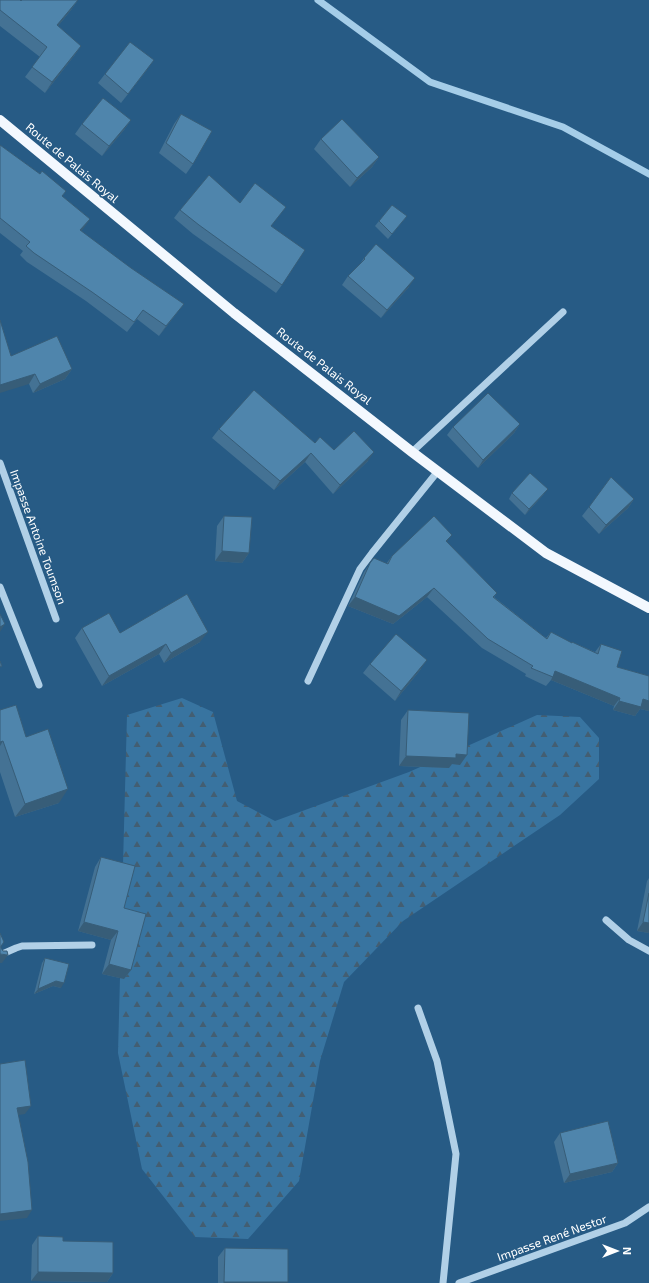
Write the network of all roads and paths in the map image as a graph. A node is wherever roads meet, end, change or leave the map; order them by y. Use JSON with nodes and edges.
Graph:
{"nodes":[{"id":1,"x":0,"y":120,"type":"edge"},
{"id":2,"x":563,"y":312,"type":"dead end"},
{"id":3,"x":412,"y":452,"type":"junction"},
{"id":4,"x":0,"y":463,"type":"edge"},
{"id":5,"x":438,"y":471,"type":"junction"},
{"id":6,"x":0,"y":587,"type":"edge"},
{"id":7,"x":649,"y":608,"type":"edge"},
{"id":8,"x":56,"y":619,"type":"dead end"},
{"id":9,"x":308,"y":682,"type":"dead end"},
{"id":10,"x":39,"y":684,"type":"dead end"},
{"id":11,"x":606,"y":920,"type":"dead end"},
{"id":12,"x":92,"y":945,"type":"dead end"},
{"id":13,"x":649,"y":952,"type":"edge"},
{"id":14,"x":0,"y":955,"type":"edge"},
{"id":15,"x":418,"y":1008,"type":"dead end"},
{"id":16,"x":649,"y":1207,"type":"edge"},
{"id":17,"x":443,"y":1283,"type":"edge"},
{"id":18,"x":459,"y":1283,"type":"edge"}],
"edges":[{"from":1,"to":3,"type":"main road","name":"Route de Palais Royal"},
{"from":2,"to":3,"type":"street"},
{"from":3,"to":5,"type":"main road","name":"Route de Palais Royal"},
{"from":4,"to":8,"type":"street","name":"Impasse Antoine Toumson"},
{"from":5,"to":7,"type":"main road","name":"Route de Palais Royal"},
{"from":5,"to":9,"type":"street"},
{"from":6,"to":10,"type":"street"},
{"from":11,"to":13,"type":"street"},
{"from":12,"to":14,"type":"street"},
{"from":15,"to":17,"type":"street"},
{"from":16,"to":18,"type":"street","name":"Impasse René Nestor"}]}
